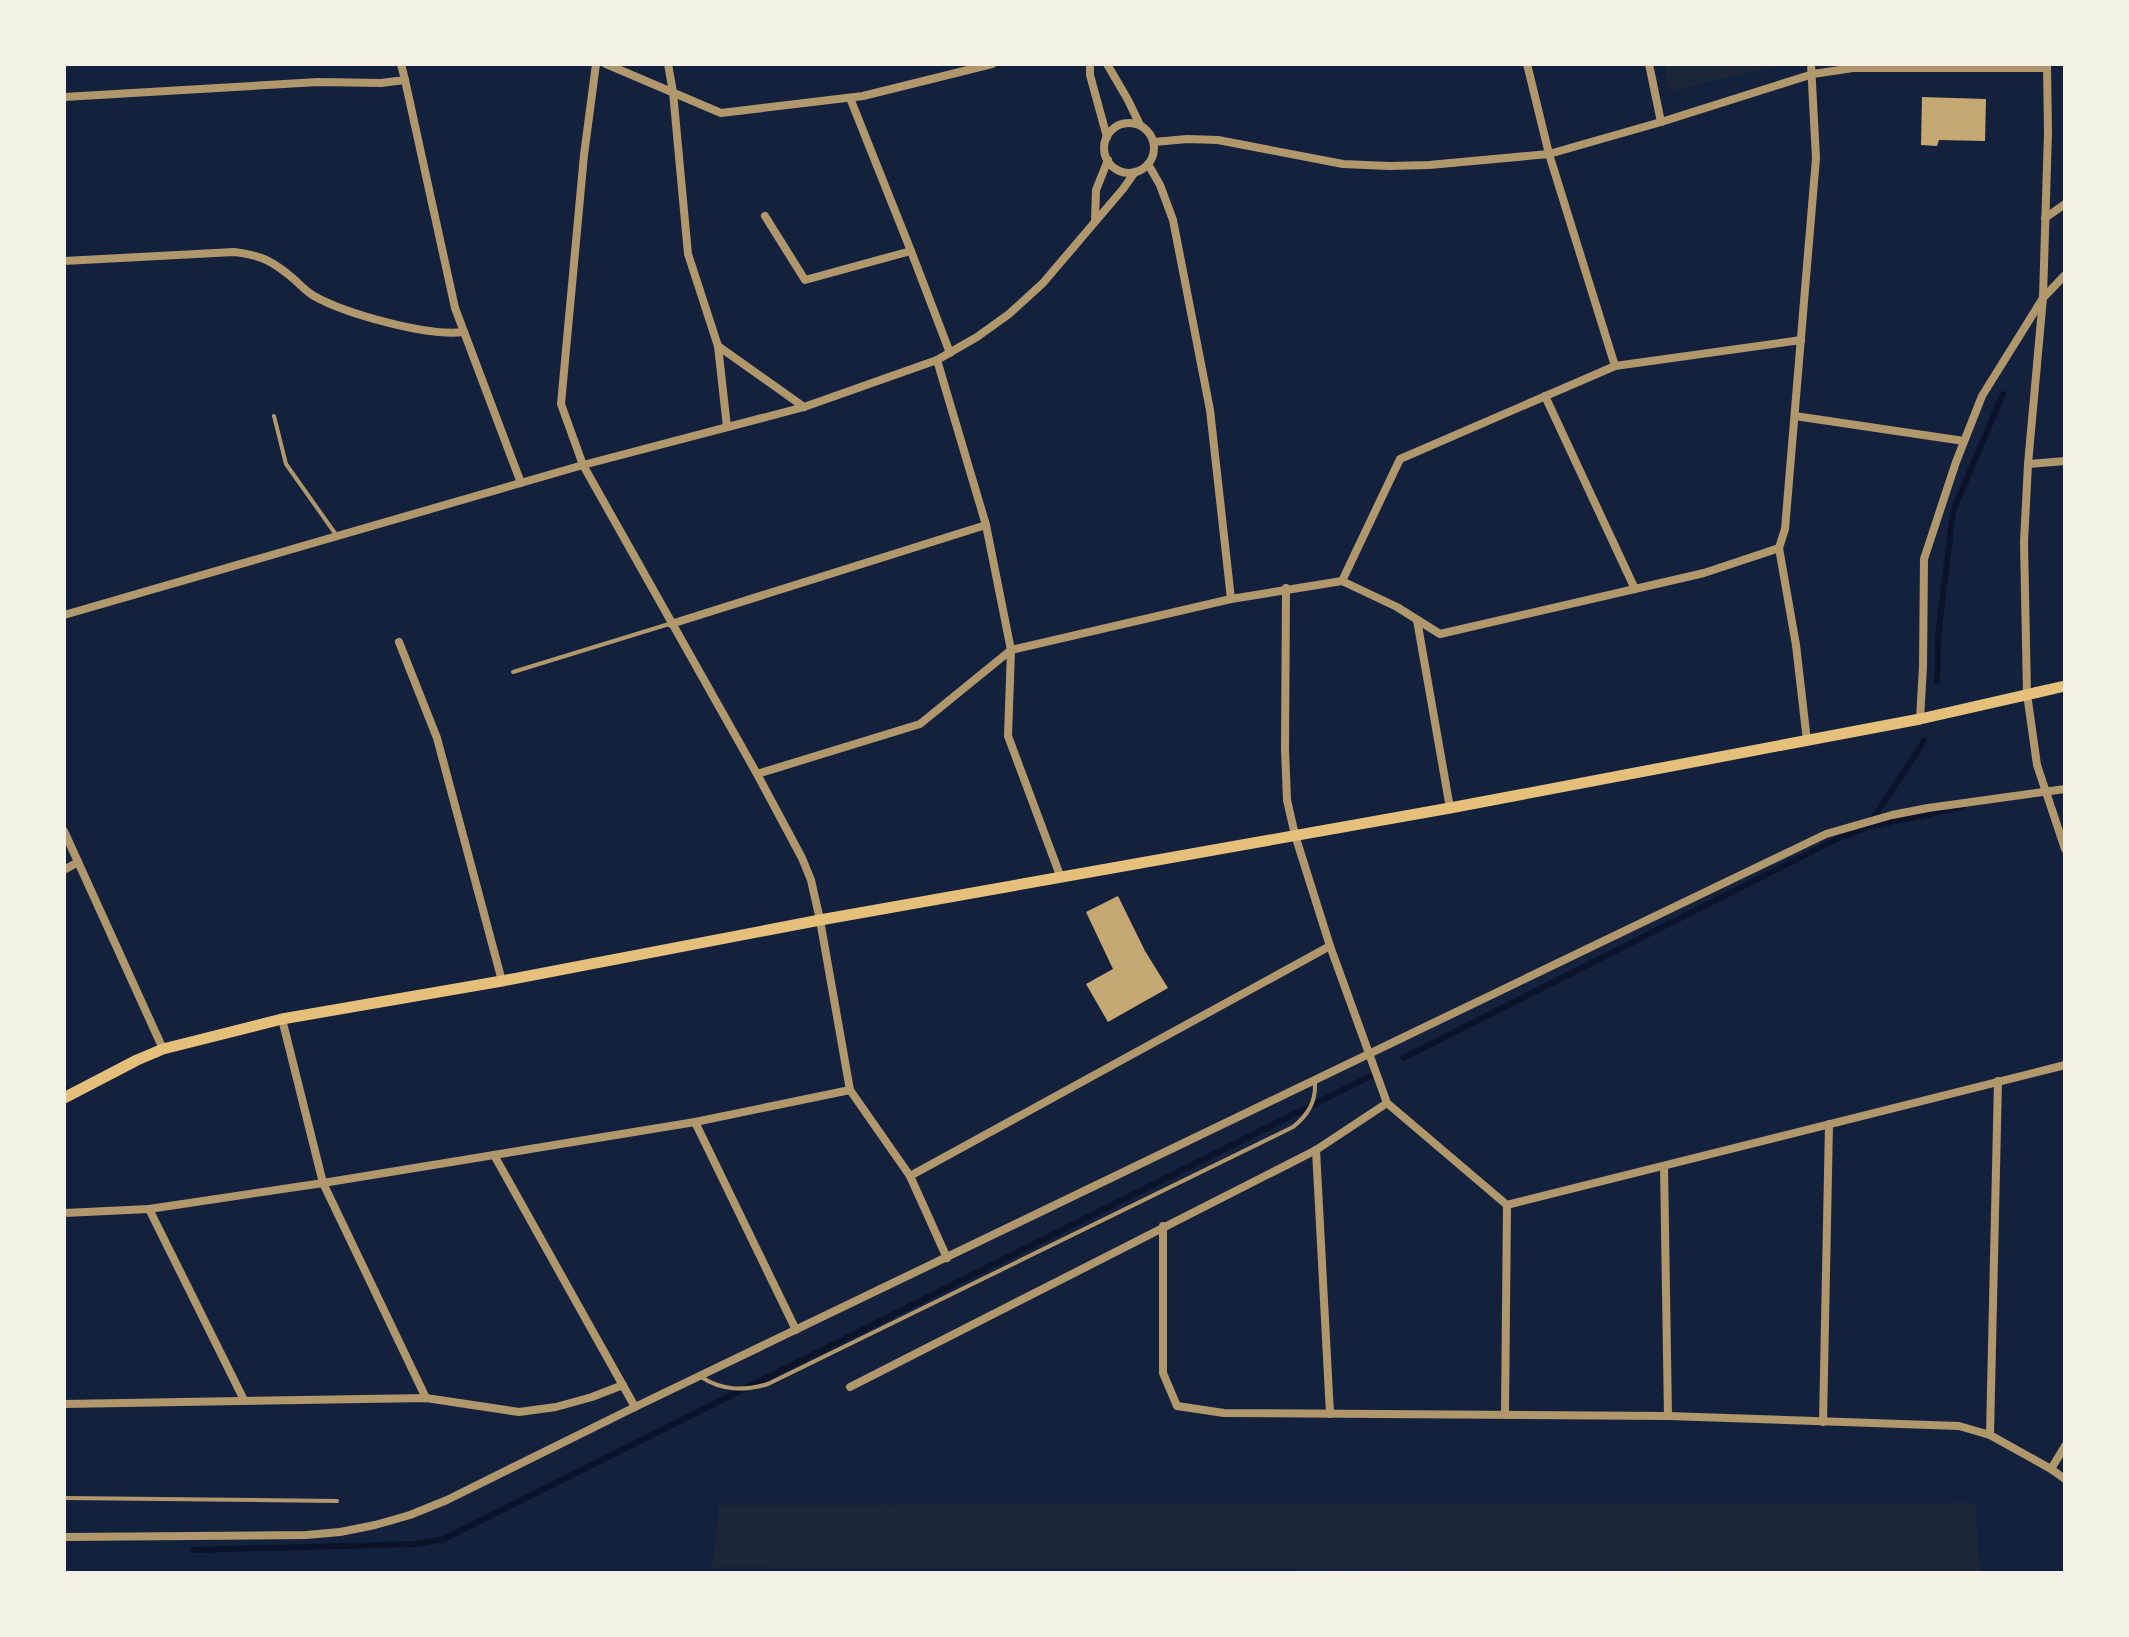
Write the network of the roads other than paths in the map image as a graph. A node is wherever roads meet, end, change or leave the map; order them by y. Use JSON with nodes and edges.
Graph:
{"nodes":[{"id":1,"x":401,"y":64,"type":"edge"},
{"id":2,"x":596,"y":64,"type":"edge"},
{"id":3,"x":606,"y":64,"type":"edge"},
{"id":4,"x":668,"y":64,"type":"edge"},
{"id":5,"x":992,"y":64,"type":"edge"},
{"id":6,"x":1090,"y":64,"type":"edge"},
{"id":7,"x":1107,"y":64,"type":"edge"},
{"id":8,"x":1527,"y":64,"type":"edge"},
{"id":9,"x":1649,"y":64,"type":"edge"},
{"id":10,"x":1811,"y":64,"type":"edge"},
{"id":11,"x":2047,"y":66,"type":"edge"},
{"id":12,"x":1813,"y":74,"type":"junction"},
{"id":13,"x":405,"y":80,"type":"junction"},
{"id":14,"x":673,"y":92,"type":"junction"},
{"id":15,"x":64,"y":97,"type":"edge"},
{"id":16,"x":850,"y":98,"type":"junction"},
{"id":17,"x":1661,"y":122,"type":"junction"},
{"id":18,"x":1140,"y":125,"type":"junction"},
{"id":19,"x":1107,"y":137,"type":"junction"},
{"id":20,"x":1154,"y":142,"type":"junction"},
{"id":21,"x":1549,"y":154,"type":"junction"},
{"id":22,"x":1108,"y":160,"type":"junction"},
{"id":23,"x":1148,"y":164,"type":"junction"},
{"id":24,"x":1135,"y":172,"type":"junction"},
{"id":25,"x":2065,"y":204,"type":"edge"},
{"id":26,"x":765,"y":216,"type":"dead end"},
{"id":27,"x":2045,"y":218,"type":"junction"},
{"id":28,"x":1095,"y":222,"type":"junction"},
{"id":29,"x":911,"y":251,"type":"junction"},
{"id":30,"x":64,"y":261,"type":"edge"},
{"id":31,"x":2065,"y":275,"type":"edge"},
{"id":32,"x":2043,"y":298,"type":"junction"},
{"id":33,"x":464,"y":332,"type":"junction"},
{"id":34,"x":1801,"y":340,"type":"junction"},
{"id":35,"x":718,"y":346,"type":"junction"},
{"id":36,"x":950,"y":353,"type":"junction"},
{"id":37,"x":937,"y":360,"type":"junction"},
{"id":38,"x":1615,"y":366,"type":"junction"},
{"id":39,"x":1545,"y":396,"type":"junction"},
{"id":40,"x":804,"y":407,"type":"junction"},
{"id":41,"x":274,"y":416,"type":"dead end"},
{"id":42,"x":1795,"y":416,"type":"junction"},
{"id":43,"x":727,"y":427,"type":"junction"},
{"id":44,"x":1964,"y":441,"type":"junction"},
{"id":45,"x":2065,"y":461,"type":"edge"},
{"id":46,"x":2028,"y":464,"type":"junction"},
{"id":47,"x":583,"y":465,"type":"junction"},
{"id":48,"x":521,"y":483,"type":"junction"},
{"id":49,"x":986,"y":525,"type":"junction"},
{"id":50,"x":337,"y":536,"type":"junction"},
{"id":51,"x":1779,"y":548,"type":"junction"},
{"id":52,"x":1342,"y":581,"type":"junction"},
{"id":53,"x":1286,"y":588,"type":"junction"},
{"id":54,"x":1635,"y":589,"type":"junction"},
{"id":55,"x":1231,"y":599,"type":"junction"},
{"id":56,"x":64,"y":615,"type":"edge"},
{"id":57,"x":1417,"y":620,"type":"junction"},
{"id":58,"x":671,"y":624,"type":"junction"},
{"id":59,"x":399,"y":642,"type":"dead end"},
{"id":60,"x":1011,"y":650,"type":"junction"},
{"id":61,"x":513,"y":672,"type":"dead end"},
{"id":62,"x":2065,"y":686,"type":"edge"},
{"id":63,"x":2027,"y":694,"type":"junction"},
{"id":64,"x":1920,"y":719,"type":"junction"},
{"id":65,"x":1807,"y":741,"type":"junction"},
{"id":66,"x":757,"y":774,"type":"junction"},
{"id":67,"x":2065,"y":789,"type":"edge"},
{"id":68,"x":2045,"y":793,"type":"junction"},
{"id":69,"x":1450,"y":808,"type":"junction"},
{"id":70,"x":64,"y":831,"type":"edge"},
{"id":71,"x":1295,"y":835,"type":"junction"},
{"id":72,"x":2065,"y":849,"type":"edge"},
{"id":73,"x":78,"y":862,"type":"junction"},
{"id":74,"x":64,"y":870,"type":"edge"},
{"id":75,"x":1061,"y":878,"type":"junction"},
{"id":76,"x":820,"y":920,"type":"junction"},
{"id":77,"x":1330,"y":946,"type":"junction"},
{"id":78,"x":502,"y":981,"type":"junction"},
{"id":79,"x":282,"y":1019,"type":"junction"},
{"id":80,"x":163,"y":1049,"type":"junction"},
{"id":81,"x":1370,"y":1053,"type":"junction"},
{"id":82,"x":2065,"y":1065,"type":"edge"},
{"id":83,"x":1315,"y":1080,"type":"junction"},
{"id":84,"x":1998,"y":1081,"type":"junction"},
{"id":85,"x":850,"y":1090,"type":"junction"},
{"id":86,"x":64,"y":1098,"type":"edge"},
{"id":87,"x":1387,"y":1103,"type":"junction"},
{"id":88,"x":695,"y":1122,"type":"junction"},
{"id":89,"x":1829,"y":1124,"type":"junction"},
{"id":90,"x":1316,"y":1150,"type":"junction"},
{"id":91,"x":494,"y":1155,"type":"junction"},
{"id":92,"x":1664,"y":1166,"type":"junction"},
{"id":93,"x":910,"y":1176,"type":"junction"},
{"id":94,"x":323,"y":1183,"type":"junction"},
{"id":95,"x":1507,"y":1205,"type":"junction"},
{"id":96,"x":149,"y":1209,"type":"junction"},
{"id":97,"x":64,"y":1213,"type":"edge"},
{"id":98,"x":1163,"y":1226,"type":"junction"},
{"id":99,"x":947,"y":1258,"type":"junction"},
{"id":100,"x":796,"y":1330,"type":"junction"},
{"id":101,"x":699,"y":1376,"type":"junction"},
{"id":102,"x":623,"y":1385,"type":"junction"},
{"id":103,"x":850,"y":1387,"type":"dead end"},
{"id":104,"x":426,"y":1398,"type":"junction"},
{"id":105,"x":244,"y":1400,"type":"junction"},
{"id":106,"x":64,"y":1404,"type":"edge"},
{"id":107,"x":635,"y":1407,"type":"junction"},
{"id":108,"x":1330,"y":1414,"type":"junction"},
{"id":109,"x":1505,"y":1415,"type":"junction"},
{"id":110,"x":1668,"y":1416,"type":"junction"},
{"id":111,"x":1823,"y":1422,"type":"junction"},
{"id":112,"x":1990,"y":1435,"type":"junction"},
{"id":113,"x":2065,"y":1446,"type":"edge"},
{"id":114,"x":2051,"y":1469,"type":"junction"},
{"id":115,"x":2065,"y":1479,"type":"edge"},
{"id":116,"x":64,"y":1498,"type":"edge"},
{"id":117,"x":337,"y":1501,"type":"dead end"},
{"id":118,"x":64,"y":1537,"type":"edge"}],
"edges":[{"from":1,"to":13,"type":"street"},
{"from":2,"to":47,"type":"street"},
{"from":3,"to":14,"type":"street"},
{"from":4,"to":14,"type":"street"},
{"from":5,"to":16,"type":"street"},
{"from":6,"to":19,"type":"street"},
{"from":7,"to":18,"type":"street"},
{"from":8,"to":21,"type":"street"},
{"from":9,"to":17,"type":"street"},
{"from":10,"to":12,"type":"street"},
{"from":11,"to":12,"type":"street"},
{"from":11,"to":27,"type":"street"},
{"from":12,"to":17,"type":"street"},
{"from":12,"to":34,"type":"street"},
{"from":13,"to":15,"type":"street"},
{"from":13,"to":33,"type":"street"},
{"from":14,"to":16,"type":"street"},
{"from":14,"to":35,"type":"street"},
{"from":16,"to":29,"type":"street"},
{"from":17,"to":21,"type":"street"},
{"from":18,"to":19,"type":"street"},
{"from":18,"to":20,"type":"street"},
{"from":19,"to":22,"type":"street"},
{"from":20,"to":21,"type":"street"},
{"from":20,"to":23,"type":"street"},
{"from":21,"to":38,"type":"street"},
{"from":22,"to":24,"type":"street"},
{"from":22,"to":28,"type":"street"},
{"from":23,"to":24,"type":"street"},
{"from":23,"to":55,"type":"street"},
{"from":24,"to":28,"type":"street"},
{"from":25,"to":27,"type":"street"},
{"from":26,"to":29,"type":"street"},
{"from":27,"to":32,"type":"street"},
{"from":28,"to":36,"type":"street"},
{"from":29,"to":36,"type":"street"},
{"from":30,"to":33,"type":"street"},
{"from":31,"to":32,"type":"street"},
{"from":32,"to":44,"type":"street"},
{"from":32,"to":46,"type":"street"},
{"from":33,"to":48,"type":"street"},
{"from":34,"to":38,"type":"street"},
{"from":34,"to":42,"type":"street"},
{"from":35,"to":40,"type":"street"},
{"from":35,"to":43,"type":"street"},
{"from":36,"to":37,"type":"street"},
{"from":37,"to":40,"type":"street"},
{"from":37,"to":49,"type":"street"},
{"from":38,"to":39,"type":"street"},
{"from":39,"to":52,"type":"street"},
{"from":39,"to":54,"type":"street"},
{"from":40,"to":43,"type":"street"},
{"from":41,"to":50,"type":"lane"},
{"from":42,"to":44,"type":"street"},
{"from":42,"to":51,"type":"street"},
{"from":43,"to":47,"type":"street"},
{"from":44,"to":64,"type":"street"},
{"from":45,"to":46,"type":"street"},
{"from":46,"to":63,"type":"street"},
{"from":47,"to":48,"type":"street"},
{"from":47,"to":58,"type":"street"},
{"from":48,"to":50,"type":"street"},
{"from":49,"to":58,"type":"street"},
{"from":49,"to":60,"type":"street"},
{"from":50,"to":56,"type":"street"},
{"from":51,"to":54,"type":"street"},
{"from":51,"to":65,"type":"street"},
{"from":52,"to":53,"type":"street"},
{"from":52,"to":57,"type":"street"},
{"from":53,"to":55,"type":"street"},
{"from":53,"to":71,"type":"street"},
{"from":54,"to":57,"type":"street"},
{"from":55,"to":60,"type":"street"},
{"from":57,"to":69,"type":"street"},
{"from":58,"to":61,"type":"lane"},
{"from":58,"to":66,"type":"street"},
{"from":59,"to":78,"type":"street"},
{"from":60,"to":66,"type":"street"},
{"from":60,"to":75,"type":"street"},
{"from":62,"to":63,"type":"main road"},
{"from":63,"to":64,"type":"main road"},
{"from":63,"to":68,"type":"street"},
{"from":64,"to":65,"type":"main road"},
{"from":65,"to":69,"type":"main road"},
{"from":66,"to":76,"type":"street"},
{"from":67,"to":68,"type":"street"},
{"from":68,"to":72,"type":"street"},
{"from":68,"to":81,"type":"street"},
{"from":69,"to":71,"type":"main road"},
{"from":70,"to":73,"type":"street"},
{"from":71,"to":75,"type":"main road"},
{"from":71,"to":77,"type":"street"},
{"from":73,"to":74,"type":"street"},
{"from":73,"to":80,"type":"street"},
{"from":75,"to":76,"type":"main road"},
{"from":76,"to":78,"type":"main road"},
{"from":76,"to":85,"type":"street"},
{"from":77,"to":81,"type":"street"},
{"from":77,"to":93,"type":"street"},
{"from":78,"to":79,"type":"main road"},
{"from":79,"to":80,"type":"main road"},
{"from":79,"to":94,"type":"street"},
{"from":80,"to":86,"type":"main road"},
{"from":81,"to":83,"type":"street"},
{"from":81,"to":87,"type":"street"},
{"from":82,"to":84,"type":"street"},
{"from":83,"to":99,"type":"street"},
{"from":83,"to":101,"type":"lane"},
{"from":84,"to":89,"type":"street"},
{"from":84,"to":112,"type":"street"},
{"from":85,"to":88,"type":"street"},
{"from":85,"to":93,"type":"street"},
{"from":87,"to":90,"type":"street"},
{"from":87,"to":95,"type":"street"},
{"from":88,"to":91,"type":"street"},
{"from":88,"to":100,"type":"street"},
{"from":89,"to":92,"type":"street"},
{"from":89,"to":111,"type":"street"},
{"from":90,"to":98,"type":"street"},
{"from":90,"to":108,"type":"street"},
{"from":91,"to":94,"type":"street"},
{"from":91,"to":102,"type":"street"},
{"from":92,"to":95,"type":"street"},
{"from":92,"to":110,"type":"street"},
{"from":93,"to":99,"type":"street"},
{"from":94,"to":96,"type":"street"},
{"from":94,"to":104,"type":"street"},
{"from":95,"to":109,"type":"street"},
{"from":96,"to":97,"type":"street"},
{"from":96,"to":105,"type":"street"},
{"from":98,"to":103,"type":"street"},
{"from":98,"to":108,"type":"street"},
{"from":99,"to":100,"type":"street"},
{"from":100,"to":101,"type":"street"},
{"from":101,"to":107,"type":"street"},
{"from":102,"to":104,"type":"street"},
{"from":102,"to":107,"type":"street"},
{"from":104,"to":105,"type":"street"},
{"from":105,"to":106,"type":"street"},
{"from":107,"to":118,"type":"street"},
{"from":108,"to":109,"type":"street"},
{"from":109,"to":110,"type":"street"},
{"from":110,"to":111,"type":"street"},
{"from":111,"to":112,"type":"street"},
{"from":112,"to":114,"type":"street"},
{"from":113,"to":114,"type":"street"},
{"from":114,"to":115,"type":"street"},
{"from":116,"to":117,"type":"lane"}]}
